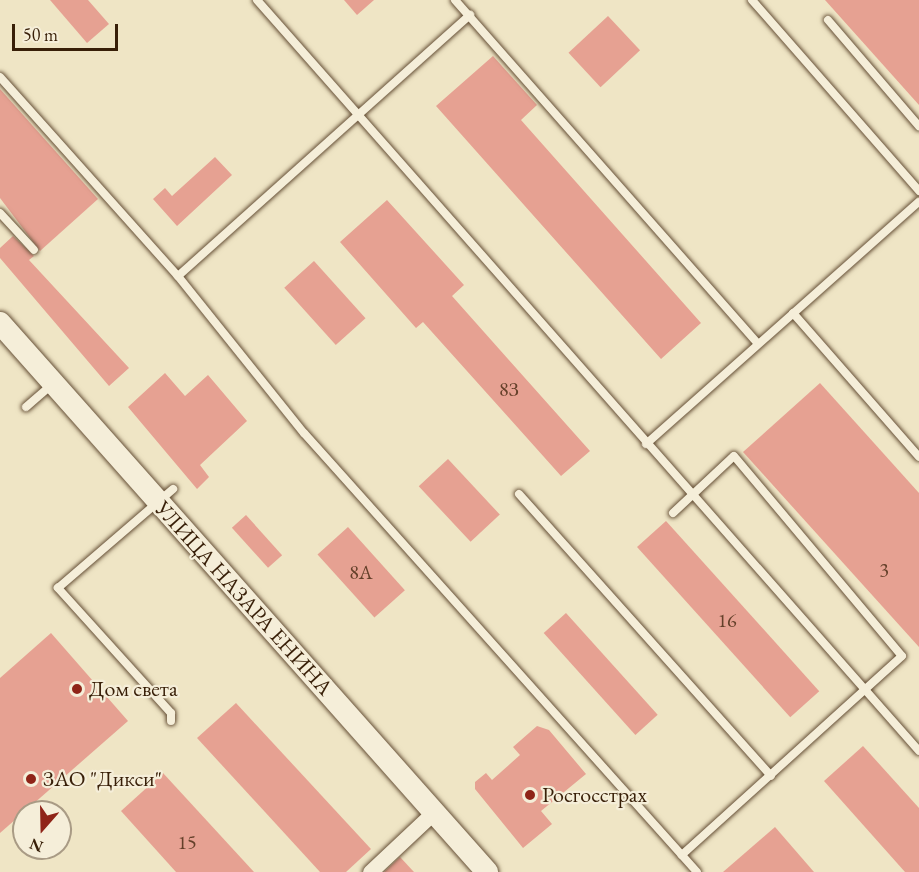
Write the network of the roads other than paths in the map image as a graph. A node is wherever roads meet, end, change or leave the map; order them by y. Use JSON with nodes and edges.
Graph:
{"nodes":[{"id":1,"x":257,"y":0,"type":"edge"},
{"id":2,"x":455,"y":0,"type":"edge"},
{"id":3,"x":752,"y":0,"type":"edge"},
{"id":4,"x":470,"y":15,"type":"junction"},
{"id":5,"x":828,"y":20,"type":"dead end"},
{"id":6,"x":0,"y":77,"type":"edge"},
{"id":7,"x":358,"y":114,"type":"junction"},
{"id":8,"x":919,"y":126,"type":"edge"},
{"id":9,"x":919,"y":191,"type":"edge"},
{"id":10,"x":919,"y":202,"type":"edge"},
{"id":11,"x":0,"y":213,"type":"edge"},
{"id":12,"x":34,"y":250,"type":"dead end"},
{"id":13,"x":178,"y":276,"type":"junction"},
{"id":14,"x":793,"y":313,"type":"junction"},
{"id":15,"x":0,"y":323,"type":"edge"},
{"id":16,"x":758,"y":344,"type":"junction"},
{"id":17,"x":53,"y":383,"type":"junction"},
{"id":18,"x":27,"y":407,"type":"dead end"},
{"id":19,"x":646,"y":444,"type":"junction"},
{"id":20,"x":919,"y":457,"type":"edge"},
{"id":21,"x":519,"y":494,"type":"dead end"},
{"id":22,"x":166,"y":495,"type":"junction"},
{"id":23,"x":692,"y":495,"type":"junction"},
{"id":24,"x":673,"y":513,"type":"dead end"},
{"id":25,"x":863,"y":689,"type":"junction"},
{"id":26,"x":171,"y":721,"type":"dead end"},
{"id":27,"x":919,"y":751,"type":"edge"},
{"id":28,"x":771,"y":776,"type":"junction"},
{"id":29,"x":434,"y":812,"type":"junction"},
{"id":30,"x":682,"y":855,"type":"junction"},
{"id":31,"x":370,"y":872,"type":"edge"},
{"id":32,"x":487,"y":872,"type":"edge"},
{"id":33,"x":697,"y":872,"type":"edge"}],
"edges":[{"from":1,"to":7,"type":"lane"},
{"from":2,"to":4,"type":"lane"},
{"from":3,"to":9,"type":"lane"},
{"from":4,"to":7,"type":"lane"},
{"from":4,"to":16,"type":"lane"},
{"from":5,"to":8,"type":"lane"},
{"from":6,"to":13,"type":"lane"},
{"from":7,"to":13,"type":"lane"},
{"from":7,"to":19,"type":"lane"},
{"from":10,"to":14,"type":"lane"},
{"from":11,"to":12,"type":"lane"},
{"from":13,"to":30,"type":"lane"},
{"from":14,"to":16,"type":"lane"},
{"from":14,"to":20,"type":"lane"},
{"from":15,"to":17,"type":"main road","name":"УЛИЦА НАЗАРА ЕНИНА"},
{"from":16,"to":19,"type":"lane"},
{"from":17,"to":18,"type":"lane"},
{"from":17,"to":22,"type":"main road","name":"УЛИЦА НАЗАРА ЕНИНА"},
{"from":19,"to":23,"type":"lane"},
{"from":21,"to":28,"type":"lane"},
{"from":22,"to":26,"type":"lane"},
{"from":22,"to":29,"type":"main road","name":"УЛИЦА НАЗАРА ЕНИНА"},
{"from":23,"to":24,"type":"lane"},
{"from":23,"to":25,"type":"lane"},
{"from":23,"to":25,"type":"lane"},
{"from":25,"to":27,"type":"lane"},
{"from":25,"to":28,"type":"lane"},
{"from":28,"to":30,"type":"lane"},
{"from":29,"to":31,"type":"street"},
{"from":29,"to":32,"type":"main road","name":"УЛИЦА НАЗАРА ЕНИНА"},
{"from":30,"to":33,"type":"lane"}]}
